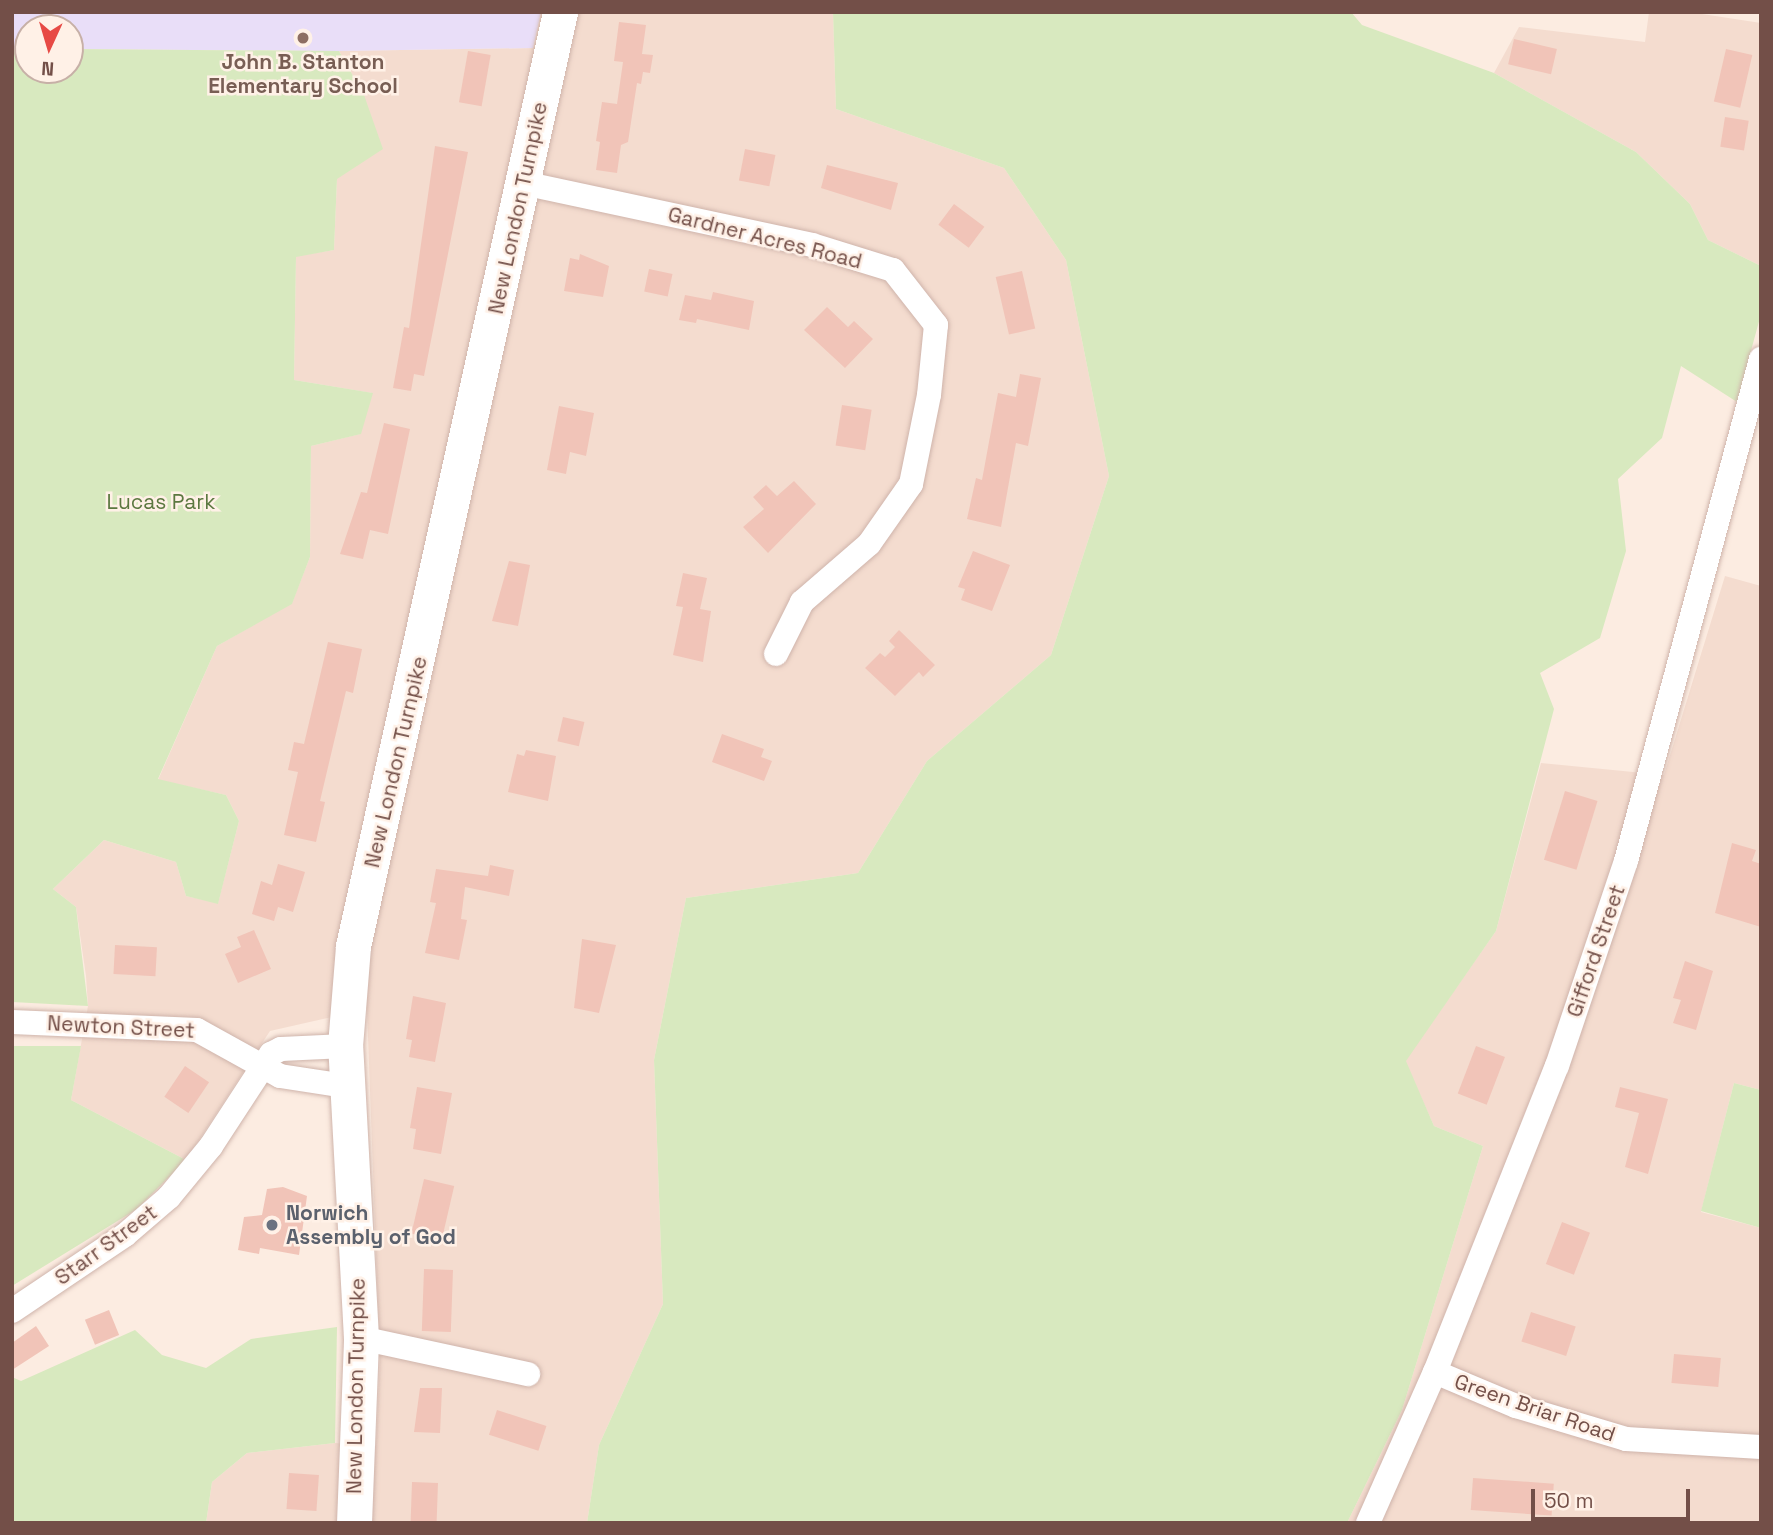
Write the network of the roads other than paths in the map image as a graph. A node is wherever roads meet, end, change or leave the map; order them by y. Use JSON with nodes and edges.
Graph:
{"nodes":[{"id":1,"x":561,"y":12,"type":"edge"},
{"id":2,"x":523,"y":183,"type":"junction"},
{"id":3,"x":1761,"y":359,"type":"edge"},
{"id":4,"x":1757,"y":384,"type":"edge"},
{"id":5,"x":776,"y":654,"type":"dead end"},
{"id":6,"x":12,"y":1022,"type":"edge"},
{"id":7,"x":345,"y":1046,"type":"junction"},
{"id":8,"x":261,"y":1066,"type":"junction"},
{"id":9,"x":346,"y":1086,"type":"junction"},
{"id":10,"x":12,"y":1311,"type":"edge"},
{"id":11,"x":360,"y":1338,"type":"junction"},
{"id":12,"x":1435,"y":1372,"type":"junction"},
{"id":13,"x":528,"y":1374,"type":"dead end"},
{"id":14,"x":1761,"y":1447,"type":"edge"},
{"id":15,"x":354,"y":1523,"type":"edge"},
{"id":16,"x":1368,"y":1523,"type":"edge"}],
"edges":[{"from":1,"to":2,"type":"main road","name":"New London Turnpike"},
{"from":2,"to":5,"type":"street","name":"Gardner Acres Road"},
{"from":2,"to":7,"type":"main road","name":"New London Turnpike"},
{"from":3,"to":4,"type":"street","name":"Gifford Street"},
{"from":4,"to":12,"type":"street","name":"Gifford Street"},
{"from":6,"to":8,"type":"street","name":"Newton Street"},
{"from":7,"to":8,"type":"street","name":"Starr Street"},
{"from":7,"to":9,"type":"main road","name":"New London Turnpike"},
{"from":8,"to":9,"type":"street"},
{"from":8,"to":10,"type":"street","name":"Starr Street"},
{"from":9,"to":11,"type":"main road","name":"New London Turnpike"},
{"from":11,"to":13,"type":"street"},
{"from":11,"to":15,"type":"main road","name":"New London Turnpike"},
{"from":12,"to":14,"type":"street","name":"Green Briar Road"},
{"from":12,"to":16,"type":"street","name":"Gifford Street"}]}
